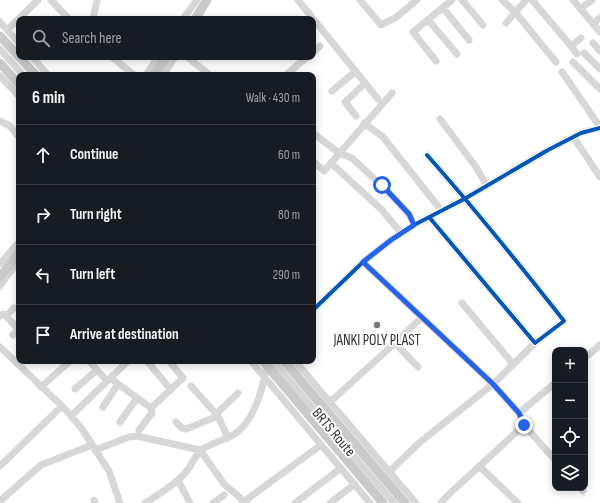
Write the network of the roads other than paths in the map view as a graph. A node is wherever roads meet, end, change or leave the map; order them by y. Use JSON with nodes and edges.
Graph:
{"nodes":[{"id":1,"x":38,"y":0,"type":"edge"},
{"id":2,"x":51,"y":0,"type":"edge"},
{"id":3,"x":201,"y":0,"type":"edge"},
{"id":4,"x":207,"y":0,"type":"edge"},
{"id":5,"x":298,"y":0,"type":"edge"},
{"id":6,"x":360,"y":0,"type":"edge"},
{"id":7,"x":416,"y":0,"type":"edge"},
{"id":8,"x":452,"y":0,"type":"edge"},
{"id":9,"x":462,"y":0,"type":"edge"},
{"id":10,"x":502,"y":0,"type":"edge"},
{"id":11,"x":526,"y":0,"type":"edge"},
{"id":12,"x":532,"y":0,"type":"edge"},
{"id":13,"x":573,"y":0,"type":"edge"},
{"id":14,"x":592,"y":0,"type":"edge"},
{"id":15,"x":94,"y":2,"type":"edge"},
{"id":16,"x":443,"y":8,"type":"junction"},
{"id":17,"x":580,"y":9,"type":"junction"},
{"id":18,"x":197,"y":12,"type":"edge"},
{"id":19,"x":515,"y":12,"type":"junction"},
{"id":20,"x":21,"y":16,"type":"edge"},
{"id":21,"x":66,"y":16,"type":"edge"},
{"id":22,"x":93,"y":16,"type":"edge"},
{"id":23,"x":311,"y":16,"type":"edge"},
{"id":24,"x":600,"y":18,"type":"edge"},
{"id":25,"x":428,"y":20,"type":"junction"},
{"id":26,"x":16,"y":21,"type":"edge"},
{"id":27,"x":0,"y":22,"type":"edge"},
{"id":28,"x":316,"y":22,"type":"edge"},
{"id":29,"x":506,"y":22,"type":"dead end"},
{"id":30,"x":593,"y":24,"type":"junction"},
{"id":31,"x":483,"y":25,"type":"dead end"},
{"id":32,"x":600,"y":32,"type":"edge"},
{"id":33,"x":3,"y":33,"type":"edge"},
{"id":34,"x":581,"y":38,"type":"dead end"},
{"id":35,"x":469,"y":40,"type":"dead end"},
{"id":36,"x":16,"y":41,"type":"edge"},
{"id":37,"x":593,"y":44,"type":"dead end"},
{"id":38,"x":320,"y":46,"type":"dead end"},
{"id":39,"x":571,"y":46,"type":"junction"},
{"id":40,"x":0,"y":49,"type":"edge"},
{"id":41,"x":316,"y":49,"type":"edge"},
{"id":42,"x":600,"y":51,"type":"edge"},
{"id":43,"x":16,"y":52,"type":"edge"},
{"id":44,"x":456,"y":54,"type":"dead end"},
{"id":45,"x":22,"y":60,"type":"edge"},
{"id":46,"x":35,"y":60,"type":"edge"},
{"id":47,"x":116,"y":60,"type":"edge"},
{"id":48,"x":156,"y":60,"type":"edge"},
{"id":49,"x":164,"y":60,"type":"edge"},
{"id":50,"x":169,"y":60,"type":"edge"},
{"id":51,"x":173,"y":60,"type":"edge"},
{"id":52,"x":191,"y":60,"type":"edge"},
{"id":53,"x":304,"y":60,"type":"edge"},
{"id":54,"x":436,"y":61,"type":"dead end"},
{"id":55,"x":556,"y":62,"type":"dead end"},
{"id":56,"x":573,"y":62,"type":"dead end"},
{"id":57,"x":0,"y":63,"type":"edge"},
{"id":58,"x":600,"y":69,"type":"edge"},
{"id":59,"x":356,"y":71,"type":"junction"},
{"id":60,"x":21,"y":72,"type":"edge"},
{"id":61,"x":33,"y":72,"type":"edge"},
{"id":62,"x":45,"y":72,"type":"edge"},
{"id":63,"x":130,"y":72,"type":"edge"},
{"id":64,"x":148,"y":72,"type":"edge"},
{"id":65,"x":156,"y":72,"type":"edge"},
{"id":66,"x":164,"y":72,"type":"edge"},
{"id":67,"x":164,"y":72,"type":"edge"},
{"id":68,"x":206,"y":72,"type":"edge"},
{"id":69,"x":290,"y":72,"type":"edge"},
{"id":70,"x":562,"y":72,"type":"dead end"},
{"id":71,"x":0,"y":76,"type":"edge"},
{"id":72,"x":16,"y":81,"type":"edge"},
{"id":73,"x":366,"y":83,"type":"junction"},
{"id":74,"x":600,"y":89,"type":"edge"},
{"id":75,"x":332,"y":91,"type":"dead end"},
{"id":76,"x":16,"y":93,"type":"edge"},
{"id":77,"x":392,"y":93,"type":"dead end"},
{"id":78,"x":378,"y":99,"type":"dead end"},
{"id":79,"x":356,"y":116,"type":"dead end"},
{"id":80,"x":440,"y":119,"type":"dead end"},
{"id":81,"x":0,"y":121,"type":"edge"},
{"id":82,"x":364,"y":123,"type":"junction"},
{"id":83,"x":600,"y":128,"type":"edge"},
{"id":84,"x":16,"y":133,"type":"edge"},
{"id":85,"x":316,"y":135,"type":"edge"},
{"id":86,"x":574,"y":138,"type":"junction"},
{"id":87,"x":339,"y":153,"type":"junction"},
{"id":88,"x":427,"y":155,"type":"dead end"},
{"id":89,"x":330,"y":163,"type":"junction"},
{"id":90,"x":316,"y":164,"type":"edge"},
{"id":91,"x":600,"y":177,"type":"edge"},
{"id":92,"x":487,"y":186,"type":"junction"},
{"id":93,"x":466,"y":198,"type":"junction"},
{"id":94,"x":441,"y":210,"type":"junction"},
{"id":95,"x":429,"y":217,"type":"junction"},
{"id":96,"x":414,"y":225,"type":"junction"},
{"id":97,"x":401,"y":233,"type":"junction"},
{"id":98,"x":16,"y":245,"type":"edge"},
{"id":99,"x":16,"y":252,"type":"edge"},
{"id":100,"x":16,"y":258,"type":"edge"},
{"id":101,"x":363,"y":262,"type":"junction"},
{"id":102,"x":0,"y":264,"type":"edge"},
{"id":103,"x":16,"y":265,"type":"edge"},
{"id":104,"x":0,"y":272,"type":"edge"},
{"id":105,"x":0,"y":277,"type":"edge"},
{"id":106,"x":0,"y":286,"type":"edge"},
{"id":107,"x":462,"y":303,"type":"dead end"},
{"id":108,"x":316,"y":307,"type":"edge"},
{"id":109,"x":14,"y":308,"type":"dead end"},
{"id":110,"x":3,"y":316,"type":"edge"},
{"id":111,"x":422,"y":317,"type":"junction"},
{"id":112,"x":16,"y":330,"type":"edge"},
{"id":113,"x":395,"y":343,"type":"junction"},
{"id":114,"x":535,"y":343,"type":"junction"},
{"id":115,"x":600,"y":344,"type":"edge"},
{"id":116,"x":0,"y":347,"type":"edge"},
{"id":117,"x":588,"y":355,"type":"edge"},
{"id":118,"x":16,"y":360,"type":"edge"},
{"id":119,"x":21,"y":364,"type":"edge"},
{"id":120,"x":67,"y":364,"type":"edge"},
{"id":121,"x":92,"y":364,"type":"edge"},
{"id":122,"x":125,"y":364,"type":"edge"},
{"id":123,"x":149,"y":364,"type":"edge"},
{"id":124,"x":171,"y":364,"type":"edge"},
{"id":125,"x":254,"y":364,"type":"edge"},
{"id":126,"x":268,"y":364,"type":"edge"},
{"id":127,"x":269,"y":364,"type":"edge"},
{"id":128,"x":270,"y":364,"type":"edge"},
{"id":129,"x":287,"y":364,"type":"edge"},
{"id":130,"x":298,"y":364,"type":"edge"},
{"id":131,"x":513,"y":364,"type":"junction"},
{"id":132,"x":418,"y":367,"type":"dead end"},
{"id":133,"x":97,"y":370,"type":"junction"},
{"id":134,"x":265,"y":377,"type":"junction"},
{"id":135,"x":109,"y":379,"type":"junction"},
{"id":136,"x":118,"y":384,"type":"junction"},
{"id":137,"x":493,"y":384,"type":"junction"},
{"id":138,"x":191,"y":386,"type":"dead end"},
{"id":139,"x":552,"y":386,"type":"edge"},
{"id":140,"x":41,"y":387,"type":"junction"},
{"id":141,"x":76,"y":389,"type":"dead end"},
{"id":142,"x":171,"y":390,"type":"junction"},
{"id":143,"x":238,"y":393,"type":"dead end"},
{"id":144,"x":137,"y":398,"type":"junction"},
{"id":145,"x":330,"y":402,"type":"junction"},
{"id":146,"x":292,"y":403,"type":"junction"},
{"id":147,"x":62,"y":406,"type":"junction"},
{"id":148,"x":103,"y":407,"type":"dead end"},
{"id":149,"x":151,"y":408,"type":"junction"},
{"id":150,"x":519,"y":413,"type":"junction"},
{"id":151,"x":217,"y":415,"type":"junction"},
{"id":152,"x":71,"y":416,"type":"junction"},
{"id":153,"x":120,"y":422,"type":"dead end"},
{"id":154,"x":176,"y":422,"type":"dead end"},
{"id":155,"x":524,"y":425,"type":"junction"},
{"id":156,"x":139,"y":430,"type":"dead end"},
{"id":157,"x":228,"y":438,"type":"junction"},
{"id":158,"x":321,"y":445,"type":"junction"},
{"id":159,"x":94,"y":447,"type":"junction"},
{"id":160,"x":200,"y":450,"type":"junction"},
{"id":161,"x":552,"y":457,"type":"edge"},
{"id":162,"x":0,"y":466,"type":"edge"},
{"id":163,"x":479,"y":466,"type":"junction"},
{"id":164,"x":341,"y":468,"type":"junction"},
{"id":165,"x":389,"y":472,"type":"junction"},
{"id":166,"x":178,"y":480,"type":"junction"},
{"id":167,"x":355,"y":484,"type":"junction"},
{"id":168,"x":224,"y":496,"type":"dead end"},
{"id":169,"x":0,"y":501,"type":"edge"},
{"id":170,"x":303,"y":501,"type":"edge"},
{"id":171,"x":244,"y":502,"type":"edge"},
{"id":172,"x":120,"y":503,"type":"edge"},
{"id":173,"x":145,"y":503,"type":"edge"},
{"id":174,"x":190,"y":503,"type":"edge"},
{"id":175,"x":213,"y":503,"type":"edge"},
{"id":176,"x":295,"y":503,"type":"edge"},
{"id":177,"x":330,"y":503,"type":"edge"},
{"id":178,"x":370,"y":503,"type":"edge"},
{"id":179,"x":382,"y":503,"type":"edge"},
{"id":180,"x":394,"y":503,"type":"edge"},
{"id":181,"x":405,"y":503,"type":"edge"},
{"id":182,"x":416,"y":503,"type":"edge"},
{"id":183,"x":441,"y":503,"type":"edge"},
{"id":184,"x":518,"y":503,"type":"edge"}],
"edges":[{"from":1,"to":20,"type":"street"},
{"from":2,"to":21,"type":"street"},
{"from":3,"to":18,"type":"main road"},
{"from":4,"to":18,"type":"main road"},
{"from":5,"to":23,"type":"street"},
{"from":6,"to":7,"type":"street"},
{"from":8,"to":16,"type":"street"},
{"from":9,"to":31,"type":"street"},
{"from":10,"to":19,"type":"street"},
{"from":11,"to":19,"type":"street"},
{"from":12,"to":39,"type":"street"},
{"from":13,"to":17,"type":"street"},
{"from":14,"to":17,"type":"street"},
{"from":15,"to":22,"type":"street"},
{"from":16,"to":25,"type":"street"},
{"from":16,"to":35,"type":"street"},
{"from":17,"to":30,"type":"street"},
{"from":19,"to":29,"type":"street"},
{"from":19,"to":55,"type":"street"},
{"from":24,"to":30,"type":"street"},
{"from":25,"to":44,"type":"street"},
{"from":25,"to":54,"type":"street"},
{"from":26,"to":33,"type":"street"},
{"from":27,"to":33,"type":"street"},
{"from":28,"to":59,"type":"street"},
{"from":30,"to":32,"type":"street"},
{"from":33,"to":36,"type":"street"},
{"from":33,"to":43,"type":"main road"},
{"from":34,"to":39,"type":"street"},
{"from":37,"to":42,"type":"street"},
{"from":38,"to":41,"type":"street"},
{"from":39,"to":58,"type":"street"},
{"from":40,"to":60,"type":"street"},
{"from":45,"to":61,"type":"main road"},
{"from":46,"to":62,"type":"street"},
{"from":47,"to":63,"type":"street"},
{"from":48,"to":64,"type":"street"},
{"from":49,"to":65,"type":"main road"},
{"from":50,"to":66,"type":"main road"},
{"from":51,"to":67,"type":"street"},
{"from":52,"to":68,"type":"street"},
{"from":53,"to":69,"type":"street"},
{"from":56,"to":74,"type":"street"},
{"from":57,"to":72,"type":"main road"},
{"from":59,"to":73,"type":"street"},
{"from":59,"to":75,"type":"street"},
{"from":70,"to":83,"type":"street"},
{"from":71,"to":76,"type":"street"},
{"from":73,"to":78,"type":"street"},
{"from":73,"to":79,"type":"street"},
{"from":77,"to":82,"type":"street"},
{"from":80,"to":92,"type":"street"},
{"from":81,"to":84,"type":"street"},
{"from":82,"to":87,"type":"street"},
{"from":82,"to":94,"type":"street"},
{"from":83,"to":86,"type":"street"},
{"from":85,"to":87,"type":"street"},
{"from":86,"to":91,"type":"street"},
{"from":86,"to":92,"type":"street"},
{"from":87,"to":89,"type":"street"},
{"from":87,"to":96,"type":"street"},
{"from":88,"to":93,"type":"street"},
{"from":89,"to":90,"type":"street"},
{"from":89,"to":97,"type":"street"},
{"from":92,"to":93,"type":"street"},
{"from":93,"to":94,"type":"street"},
{"from":93,"to":114,"type":"street"},
{"from":94,"to":95,"type":"street"},
{"from":95,"to":96,"type":"street"},
{"from":95,"to":114,"type":"street"},
{"from":96,"to":97,"type":"street"},
{"from":97,"to":101,"type":"street"},
{"from":98,"to":102,"type":"street"},
{"from":99,"to":104,"type":"main road"},
{"from":100,"to":105,"type":"main road"},
{"from":101,"to":108,"type":"street"},
{"from":101,"to":111,"type":"street"},
{"from":103,"to":106,"type":"street"},
{"from":107,"to":131,"type":"street"},
{"from":109,"to":110,"type":"street"},
{"from":110,"to":112,"type":"street"},
{"from":111,"to":113,"type":"street"},
{"from":111,"to":137,"type":"street"},
{"from":113,"to":132,"type":"street"},
{"from":113,"to":145,"type":"street"},
{"from":114,"to":131,"type":"street"},
{"from":115,"to":117,"type":"street"},
{"from":116,"to":118,"type":"street"},
{"from":119,"to":140,"type":"street"},
{"from":120,"to":140,"type":"street"},
{"from":121,"to":133,"type":"street"},
{"from":122,"to":135,"type":"street"},
{"from":123,"to":142,"type":"street"},
{"from":124,"to":142,"type":"street"},
{"from":125,"to":134,"type":"street"},
{"from":126,"to":134,"type":"street"},
{"from":127,"to":146,"type":"main road"},
{"from":128,"to":180,"type":"street","name":"BRTS Route"},
{"from":129,"to":181,"type":"main road"},
{"from":130,"to":145,"type":"street"},
{"from":131,"to":137,"type":"street"},
{"from":133,"to":135,"type":"street"},
{"from":133,"to":141,"type":"street"},
{"from":134,"to":146,"type":"street"},
{"from":134,"to":157,"type":"street"},
{"from":135,"to":136,"type":"street"},
{"from":135,"to":152,"type":"street"},
{"from":136,"to":144,"type":"street"},
{"from":136,"to":148,"type":"street"},
{"from":137,"to":150,"type":"street"},
{"from":137,"to":165,"type":"street"},
{"from":138,"to":151,"type":"street"},
{"from":139,"to":150,"type":"street"},
{"from":140,"to":147,"type":"street"},
{"from":142,"to":149,"type":"street"},
{"from":143,"to":151,"type":"street"},
{"from":144,"to":149,"type":"street"},
{"from":144,"to":153,"type":"street"},
{"from":145,"to":165,"type":"street"},
{"from":146,"to":158,"type":"street"},
{"from":146,"to":179,"type":"main road"},
{"from":147,"to":152,"type":"street"},
{"from":147,"to":162,"type":"street"},
{"from":149,"to":156,"type":"street"},
{"from":150,"to":155,"type":"street"},
{"from":151,"to":154,"type":"street"},
{"from":151,"to":157,"type":"street"},
{"from":152,"to":159,"type":"street"},
{"from":155,"to":161,"type":"street"},
{"from":155,"to":163,"type":"street"},
{"from":157,"to":160,"type":"street"},
{"from":158,"to":164,"type":"street"},
{"from":158,"to":171,"type":"street"},
{"from":159,"to":160,"type":"street"},
{"from":159,"to":169,"type":"street"},
{"from":159,"to":172,"type":"street"},
{"from":160,"to":166,"type":"street"},
{"from":160,"to":171,"type":"street"},
{"from":163,"to":183,"type":"street"},
{"from":163,"to":184,"type":"street"},
{"from":164,"to":167,"type":"street"},
{"from":164,"to":170,"type":"street"},
{"from":165,"to":182,"type":"street"},
{"from":166,"to":173,"type":"street"},
{"from":166,"to":174,"type":"street"},
{"from":167,"to":177,"type":"street"},
{"from":167,"to":178,"type":"street"},
{"from":168,"to":175,"type":"street"},
{"from":170,"to":176,"type":"street"}]}
